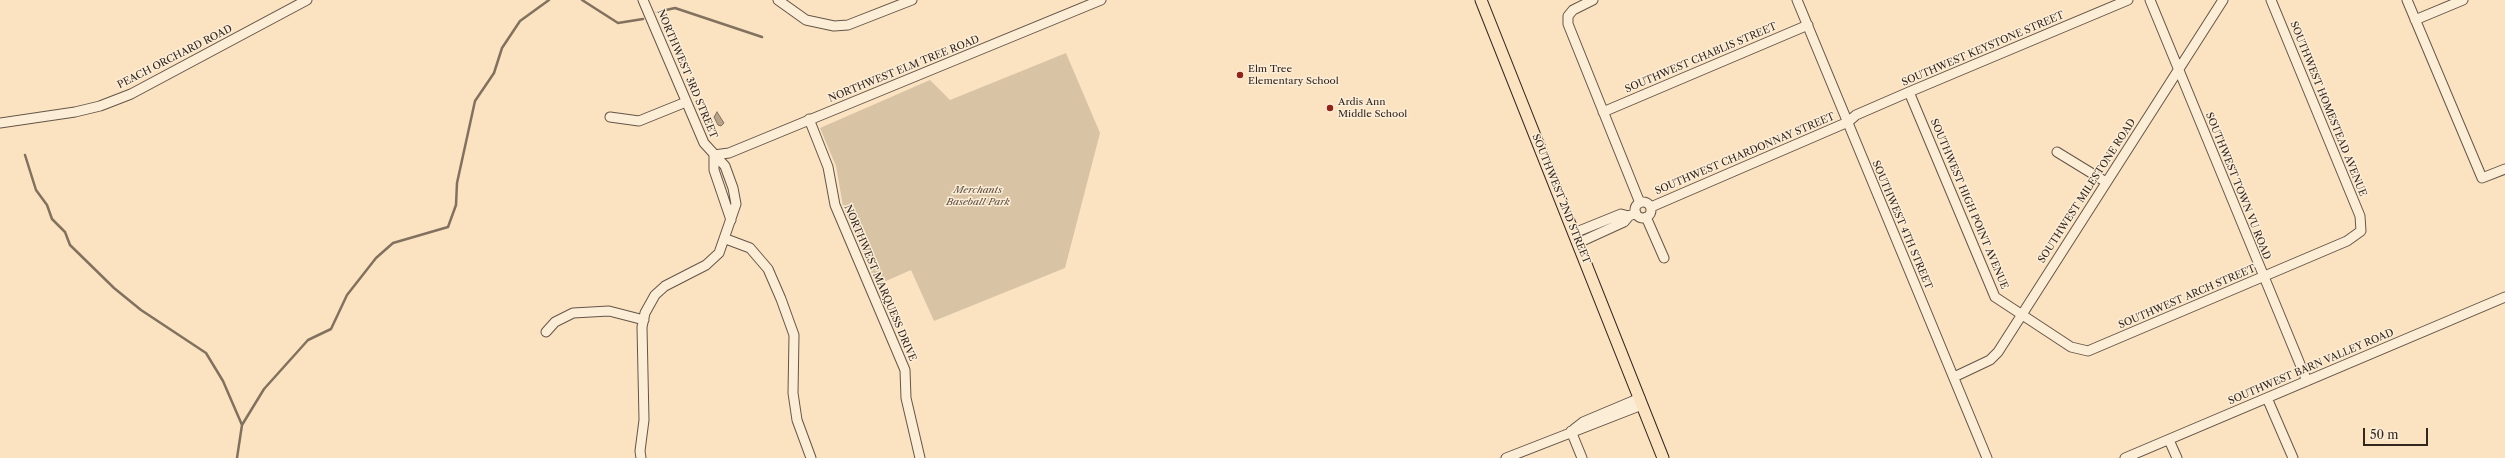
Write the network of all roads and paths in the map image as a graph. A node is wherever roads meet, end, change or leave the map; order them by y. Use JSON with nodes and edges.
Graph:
{"nodes":[{"id":1,"x":306,"y":0,"type":"edge"},
{"id":2,"x":644,"y":0,"type":"edge"},
{"id":3,"x":778,"y":0,"type":"edge"},
{"id":4,"x":912,"y":0,"type":"edge"},
{"id":5,"x":1101,"y":0,"type":"edge"},
{"id":6,"x":1481,"y":0,"type":"edge"},
{"id":7,"x":1593,"y":0,"type":"edge"},
{"id":8,"x":1797,"y":0,"type":"edge"},
{"id":9,"x":2128,"y":0,"type":"edge"},
{"id":10,"x":2150,"y":0,"type":"edge"},
{"id":11,"x":2223,"y":0,"type":"edge"},
{"id":12,"x":2271,"y":0,"type":"edge"},
{"id":13,"x":2407,"y":0,"type":"edge"},
{"id":14,"x":2463,"y":0,"type":"edge"},
{"id":15,"x":892,"y":4,"type":"edge"},
{"id":16,"x":2415,"y":20,"type":"junction"},
{"id":17,"x":1808,"y":25,"type":"junction"},
{"id":18,"x":2178,"y":69,"type":"junction"},
{"id":19,"x":1910,"y":92,"type":"junction"},
{"id":20,"x":686,"y":102,"type":"junction"},
{"id":21,"x":1603,"y":112,"type":"junction"},
{"id":22,"x":610,"y":117,"type":"dead end"},
{"id":23,"x":809,"y":119,"type":"junction"},
{"id":24,"x":1848,"y":122,"type":"junction"},
{"id":25,"x":0,"y":123,"type":"edge"},
{"id":26,"x":2057,"y":152,"type":"dead end"},
{"id":27,"x":714,"y":156,"type":"junction"},
{"id":28,"x":2505,"y":169,"type":"edge"},
{"id":29,"x":2106,"y":182,"type":"junction"},
{"id":30,"x":1640,"y":203,"type":"junction"},
{"id":31,"x":1651,"y":207,"type":"junction"},
{"id":32,"x":1633,"y":214,"type":"junction"},
{"id":33,"x":1646,"y":217,"type":"junction"},
{"id":34,"x":2362,"y":228,"type":"joint"},
{"id":35,"x":1576,"y":238,"type":"junction"},
{"id":36,"x":726,"y":239,"type":"junction"},
{"id":37,"x":1664,"y":258,"type":"dead end"},
{"id":38,"x":2264,"y":276,"type":"junction"},
{"id":39,"x":2505,"y":297,"type":"edge"},
{"id":40,"x":2021,"y":314,"type":"junction"},
{"id":41,"x":644,"y":320,"type":"junction"},
{"id":42,"x":546,"y":332,"type":"dead end"},
{"id":43,"x":1954,"y":377,"type":"junction"},
{"id":44,"x":2307,"y":381,"type":"junction"},
{"id":45,"x":2267,"y":398,"type":"junction"},
{"id":46,"x":1641,"y":401,"type":"junction"},
{"id":47,"x":1571,"y":431,"type":"junction"},
{"id":48,"x":2169,"y":440,"type":"junction"},
{"id":49,"x":804,"y":445,"type":"junction"},
{"id":50,"x":639,"y":456,"type":"edge"},
{"id":51,"x":805,"y":458,"type":"edge"},
{"id":52,"x":811,"y":458,"type":"edge"},
{"id":53,"x":920,"y":458,"type":"edge"},
{"id":54,"x":1506,"y":458,"type":"edge"},
{"id":55,"x":1582,"y":458,"type":"edge"},
{"id":56,"x":1663,"y":458,"type":"edge"},
{"id":57,"x":1987,"y":458,"type":"edge"},
{"id":58,"x":2125,"y":458,"type":"edge"},
{"id":59,"x":2177,"y":458,"type":"edge"},
{"id":60,"x":2293,"y":458,"type":"edge"}],
"edges":[{"from":1,"to":25,"type":"street","name":"PEACH ORCHARD ROAD"},
{"from":2,"to":20,"type":"street","name":"NORTHWEST 3RD STREET"},
{"from":3,"to":15,"type":"street"},
{"from":4,"to":15,"type":"street"},
{"from":5,"to":23,"type":"street","name":"NORTHWEST ELM TREE ROAD"},
{"from":6,"to":35,"type":"main road","name":"SOUTHWEST 2ND STREET"},
{"from":7,"to":21,"type":"street"},
{"from":8,"to":17,"type":"street","name":"SOUTHWEST 4TH STREET"},
{"from":9,"to":19,"type":"street","name":"SOUTHWEST KEYSTONE STREET"},
{"from":10,"to":18,"type":"street","name":"SOUTHWEST TOWN VU ROAD"},
{"from":11,"to":18,"type":"street","name":"SOUTHWEST MILESTONE ROAD"},
{"from":12,"to":34,"type":"street","name":"SOUTHWEST HOMESTEAD AVENUE"},
{"from":13,"to":16,"type":"street"},
{"from":14,"to":16,"type":"street"},
{"from":16,"to":28,"type":"street"},
{"from":17,"to":21,"type":"street","name":"SOUTHWEST CHABLIS STREET"},
{"from":17,"to":24,"type":"street","name":"SOUTHWEST 4TH STREET"},
{"from":18,"to":29,"type":"street","name":"SOUTHWEST MILESTONE ROAD"},
{"from":18,"to":38,"type":"street","name":"SOUTHWEST TOWN VU ROAD"},
{"from":19,"to":24,"type":"street","name":"SOUTHWEST KEYSTONE STREET"},
{"from":19,"to":40,"type":"street","name":"SOUTHWEST HIGH POINT AVENUE"},
{"from":20,"to":22,"type":"street"},
{"from":20,"to":27,"type":"street","name":"NORTHWEST 3RD STREET"},
{"from":21,"to":30,"type":"street"},
{"from":23,"to":27,"type":"street","name":"NORTHWEST ELM TREE ROAD"},
{"from":23,"to":53,"type":"street","name":"NORTHWEST MARQUESS DRIVE"},
{"from":24,"to":31,"type":"street","name":"SOUTHWEST CHARDONNAY STREET"},
{"from":24,"to":43,"type":"street","name":"SOUTHWEST 4TH STREET"},
{"from":26,"to":29,"type":"street"},
{"from":27,"to":36,"type":"street"},
{"from":29,"to":40,"type":"street","name":"SOUTHWEST MILESTONE ROAD"},
{"from":30,"to":31,"type":"street"},
{"from":30,"to":32,"type":"street"},
{"from":31,"to":33,"type":"street"},
{"from":32,"to":33,"type":"street"},
{"from":32,"to":35,"type":"street"},
{"from":33,"to":37,"type":"street"},
{"from":34,"to":38,"type":"street","name":"SOUTHWEST ARCH STREET"},
{"from":35,"to":46,"type":"main road","name":"SOUTHWEST 2ND STREET"},
{"from":36,"to":41,"type":"street"},
{"from":36,"to":49,"type":"street"},
{"from":38,"to":40,"type":"street","name":"SOUTHWEST ARCH STREET"},
{"from":38,"to":44,"type":"street","name":"SOUTHWEST TOWN VU ROAD"},
{"from":39,"to":44,"type":"street","name":"SOUTHWEST BARN VALLEY ROAD"},
{"from":40,"to":43,"type":"street","name":"SOUTHWEST MILESTONE ROAD"},
{"from":41,"to":42,"type":"street"},
{"from":41,"to":50,"type":"street"},
{"from":43,"to":57,"type":"street","name":"SOUTHWEST 4TH STREET"},
{"from":44,"to":45,"type":"street","name":"SOUTHWEST BARN VALLEY ROAD"},
{"from":45,"to":48,"type":"street","name":"SOUTHWEST BARN VALLEY ROAD"},
{"from":45,"to":60,"type":"street"},
{"from":46,"to":47,"type":"street"},
{"from":46,"to":56,"type":"main road","name":"SOUTHWEST 2ND STREET"},
{"from":47,"to":54,"type":"street"},
{"from":47,"to":55,"type":"street"},
{"from":48,"to":58,"type":"street","name":"SOUTHWEST BARN VALLEY ROAD"},
{"from":48,"to":59,"type":"street"},
{"from":49,"to":51,"type":"street"},
{"from":49,"to":52,"type":"street"}]}
